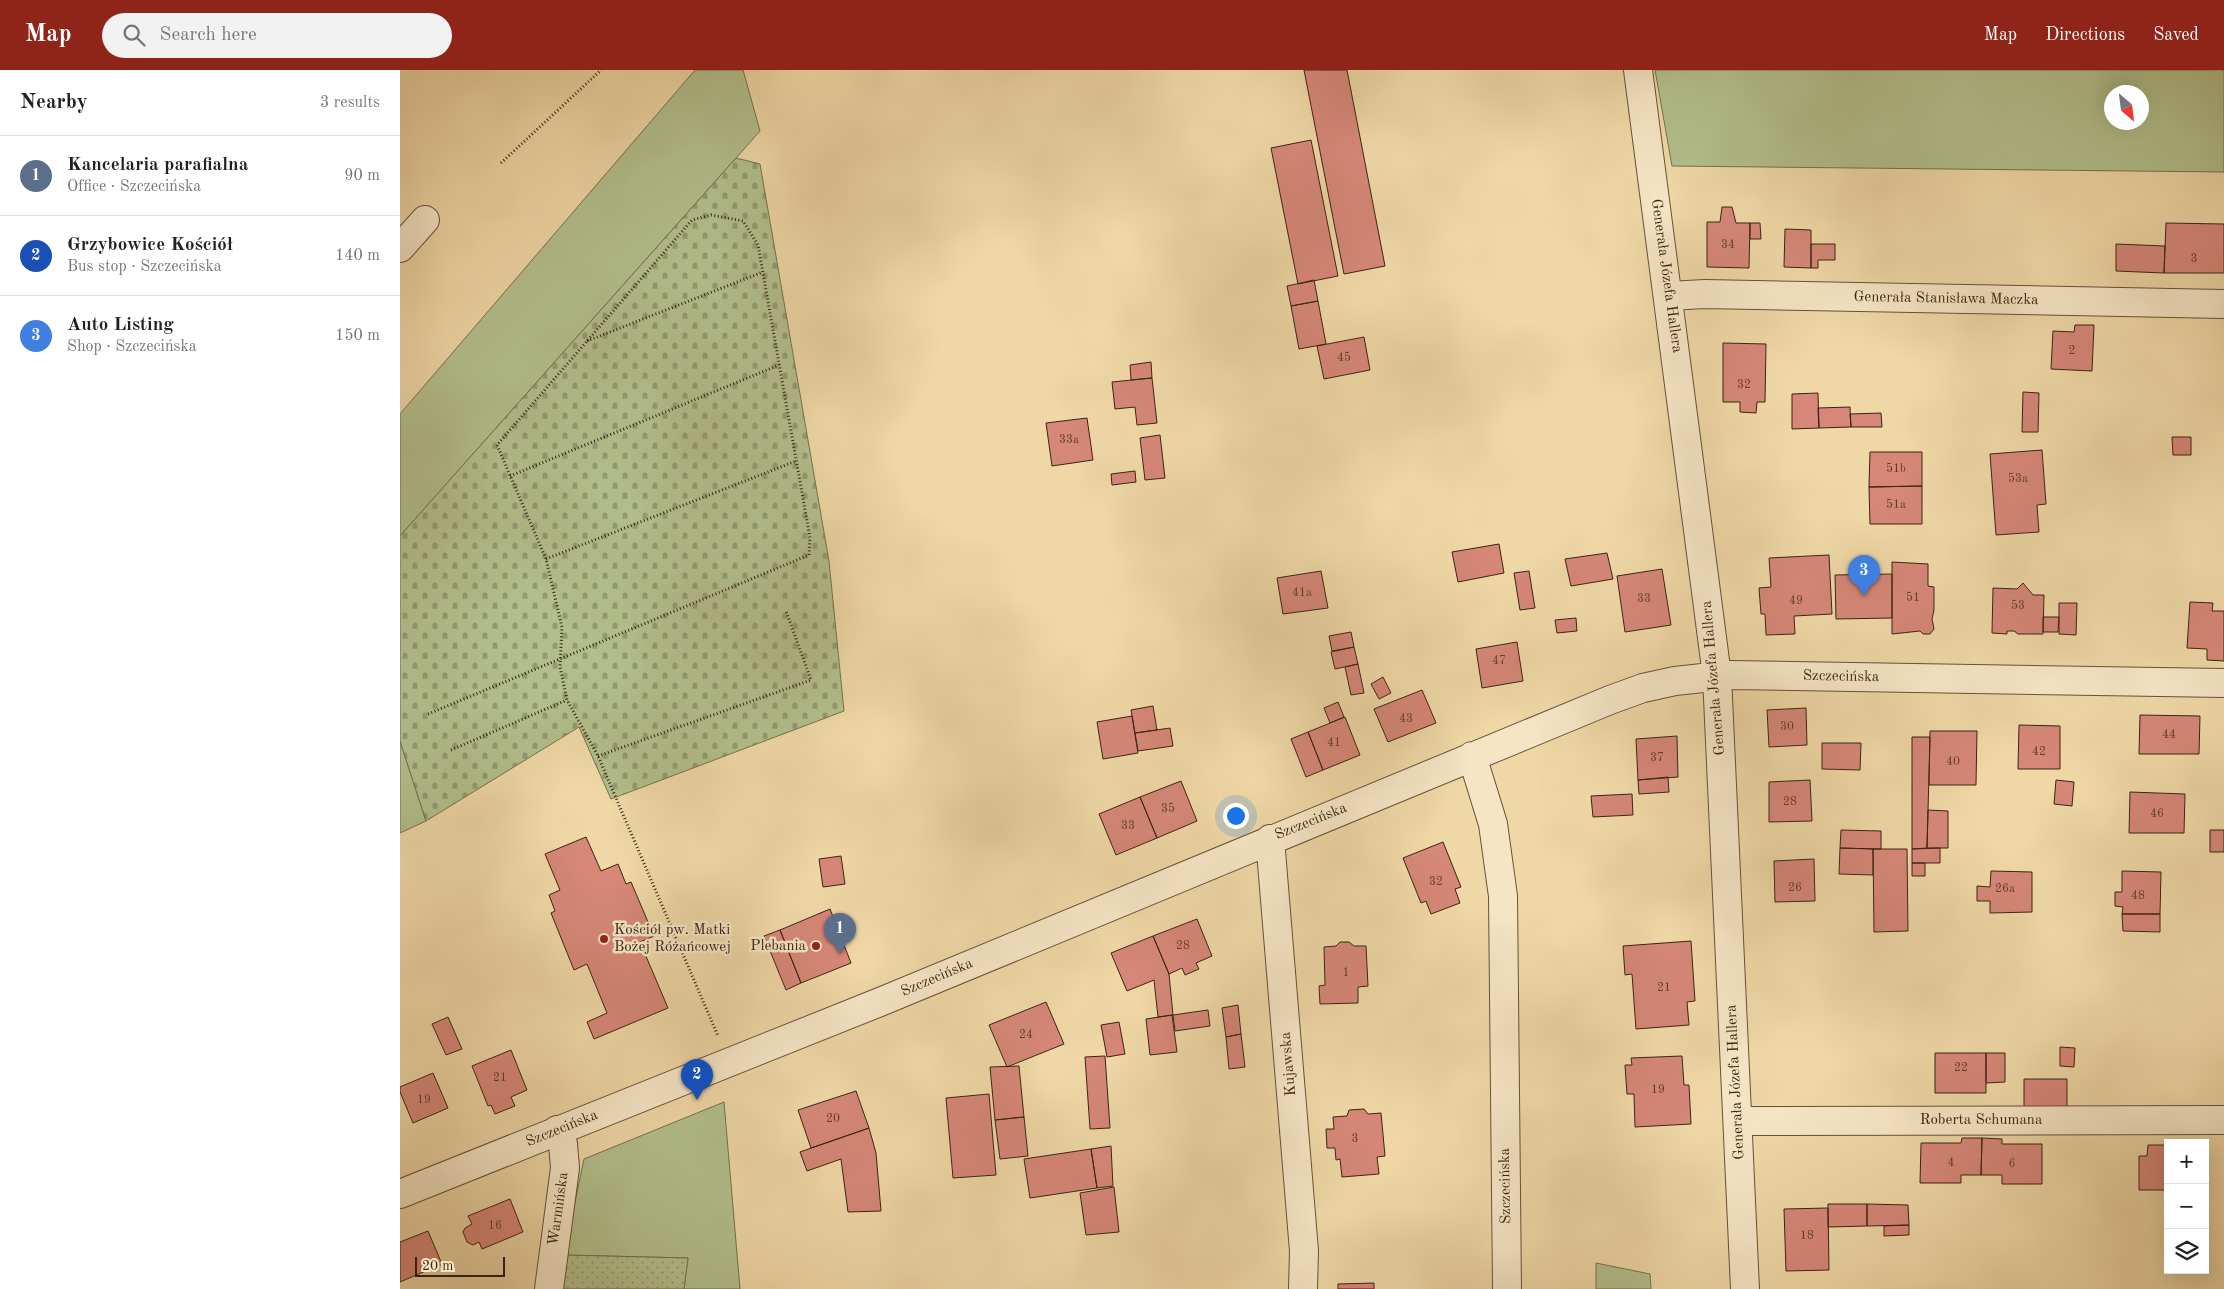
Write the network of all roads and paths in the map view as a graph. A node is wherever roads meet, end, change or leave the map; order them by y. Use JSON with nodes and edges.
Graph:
{"nodes":[{"id":1,"x":601,"y":70,"type":"edge"},
{"id":2,"x":1638,"y":70,"type":"edge"},
{"id":3,"x":501,"y":163,"type":"dead end"},
{"id":4,"x":425,"y":220,"type":"dead end"},
{"id":5,"x":400,"y":248,"type":"edge"},
{"id":6,"x":763,"y":272,"type":"junction"},
{"id":7,"x":1668,"y":296,"type":"junction"},
{"id":8,"x":2224,"y":304,"type":"edge"},
{"id":9,"x":587,"y":341,"type":"junction"},
{"id":10,"x":779,"y":365,"type":"junction"},
{"id":11,"x":796,"y":460,"type":"junction"},
{"id":12,"x":510,"y":476,"type":"junction"},
{"id":13,"x":546,"y":559,"type":"junction"},
{"id":14,"x":786,"y":611,"type":"dead end"},
{"id":15,"x":561,"y":659,"type":"junction"},
{"id":16,"x":1717,"y":676,"type":"junction"},
{"id":17,"x":2224,"y":683,"type":"edge"},
{"id":18,"x":567,"y":700,"type":"junction"},
{"id":19,"x":428,"y":714,"type":"dead end"},
{"id":20,"x":451,"y":750,"type":"dead end"},
{"id":21,"x":598,"y":756,"type":"junction"},
{"id":22,"x":1472,"y":756,"type":"junction"},
{"id":23,"x":1270,"y":839,"type":"junction"},
{"id":24,"x":729,"y":1062,"type":"junction"},
{"id":25,"x":2224,"y":1120,"type":"edge"},
{"id":26,"x":1738,"y":1121,"type":"junction"},
{"id":27,"x":557,"y":1130,"type":"junction"},
{"id":28,"x":400,"y":1194,"type":"edge"},
{"id":29,"x":549,"y":1289,"type":"edge"},
{"id":30,"x":1303,"y":1289,"type":"edge"},
{"id":31,"x":1507,"y":1289,"type":"edge"},
{"id":32,"x":1745,"y":1289,"type":"edge"}],
"edges":[{"from":1,"to":3,"type":"path"},
{"from":2,"to":7,"type":"street","name":"Generała Józefa Hallera"},
{"from":4,"to":5,"type":"street"},
{"from":6,"to":9,"type":"path"},
{"from":6,"to":9,"type":"path"},
{"from":6,"to":10,"type":"path"},
{"from":7,"to":8,"type":"street","name":"Generała Stanisława Maczka"},
{"from":7,"to":16,"type":"street","name":"Generała Józefa Hallera"},
{"from":9,"to":12,"type":"path"},
{"from":10,"to":11,"type":"path"},
{"from":10,"to":12,"type":"path"},
{"from":11,"to":13,"type":"path"},
{"from":11,"to":15,"type":"path"},
{"from":12,"to":13,"type":"path"},
{"from":13,"to":15,"type":"path"},
{"from":14,"to":21,"type":"path"},
{"from":15,"to":18,"type":"path"},
{"from":15,"to":19,"type":"path"},
{"from":16,"to":17,"type":"street","name":"Szczecińska"},
{"from":16,"to":22,"type":"street","name":"Szczecińska"},
{"from":16,"to":26,"type":"street","name":"Generała Józefa Hallera"},
{"from":18,"to":20,"type":"path"},
{"from":18,"to":21,"type":"path"},
{"from":21,"to":24,"type":"path"},
{"from":22,"to":23,"type":"street","name":"Szczecińska"},
{"from":22,"to":31,"type":"street","name":"Szczecińska"},
{"from":23,"to":24,"type":"street","name":"Szczecińska"},
{"from":23,"to":30,"type":"street","name":"Kujawska"},
{"from":24,"to":27,"type":"street","name":"Szczecińska"},
{"from":25,"to":26,"type":"street","name":"Roberta Schumana"},
{"from":26,"to":32,"type":"street","name":"Generała Józefa Hallera"},
{"from":27,"to":28,"type":"street","name":"Szczecińska"},
{"from":27,"to":29,"type":"street","name":"Warmińska"}]}
